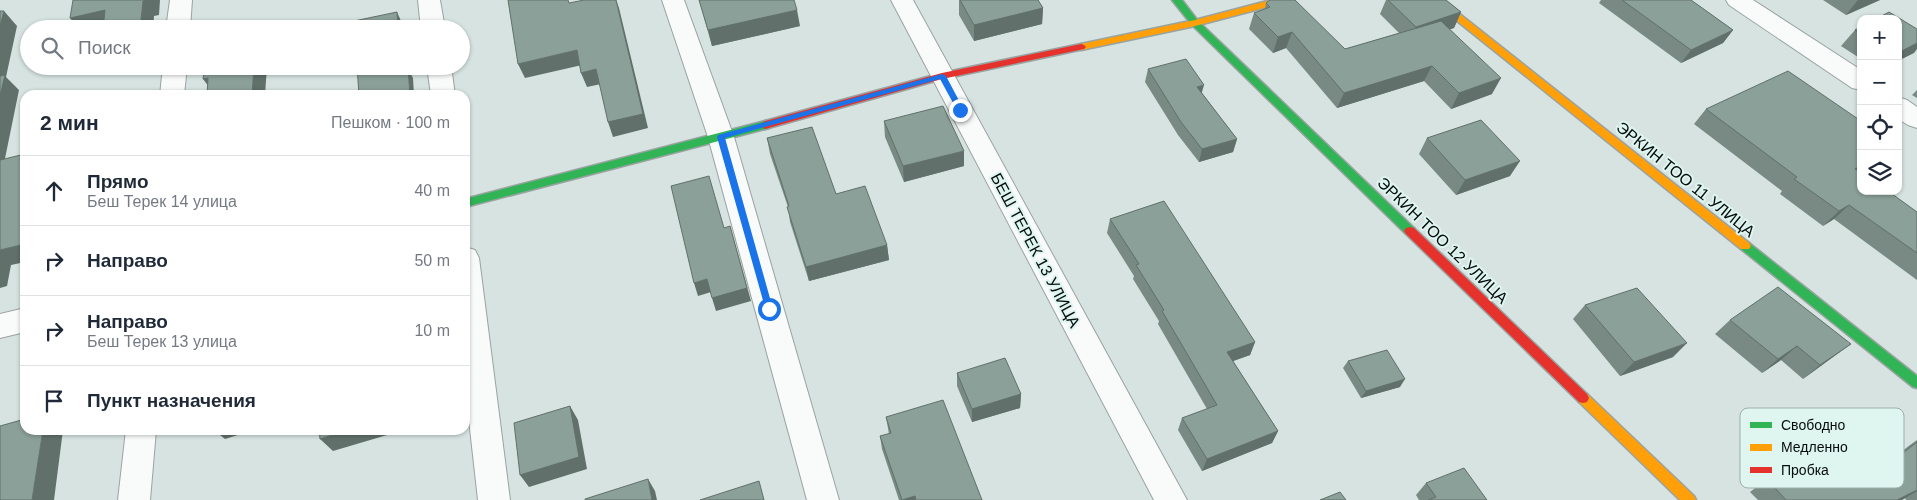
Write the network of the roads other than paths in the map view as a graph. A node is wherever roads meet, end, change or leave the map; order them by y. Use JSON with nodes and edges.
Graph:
{"nodes":[{"id":1,"x":181,"y":0,"type":"edge"},
{"id":2,"x":429,"y":0,"type":"edge"},
{"id":3,"x":673,"y":0,"type":"edge"},
{"id":4,"x":902,"y":0,"type":"edge"},
{"id":5,"x":1177,"y":0,"type":"edge"},
{"id":6,"x":1283,"y":0,"type":"edge"},
{"id":7,"x":1436,"y":0,"type":"edge"},
{"id":8,"x":1737,"y":0,"type":"edge"},
{"id":9,"x":179,"y":20,"type":"edge"},
{"id":10,"x":432,"y":20,"type":"edge"},
{"id":11,"x":1195,"y":23,"type":"junction"},
{"id":12,"x":174,"y":75,"type":"edge"},
{"id":13,"x":440,"y":75,"type":"edge"},
{"id":14,"x":942,"y":76,"type":"junction"},
{"id":15,"x":1857,"y":79,"type":"edge"},
{"id":16,"x":173,"y":90,"type":"edge"},
{"id":17,"x":442,"y":90,"type":"edge"},
{"id":18,"x":1902,"y":109,"type":"edge"},
{"id":19,"x":1917,"y":119,"type":"edge"},
{"id":20,"x":721,"y":137,"type":"junction"},
{"id":21,"x":470,"y":202,"type":"edge"},
{"id":22,"x":470,"y":300,"type":"edge"},
{"id":23,"x":20,"y":321,"type":"edge"},
{"id":24,"x":0,"y":326,"type":"edge"},
{"id":25,"x":1917,"y":383,"type":"edge"},
{"id":26,"x":140,"y":435,"type":"edge"},
{"id":27,"x":134,"y":500,"type":"edge"},
{"id":28,"x":494,"y":500,"type":"edge"},
{"id":29,"x":823,"y":500,"type":"edge"},
{"id":30,"x":1171,"y":500,"type":"edge"},
{"id":31,"x":1689,"y":500,"type":"edge"}],
"edges":[{"from":1,"to":9,"type":"street"},
{"from":2,"to":10,"type":"street"},
{"from":3,"to":20,"type":"street"},
{"from":4,"to":14,"type":"street","name":"БЕШ ТЕРЕК 13 УЛИЦА"},
{"from":5,"to":11,"type":"street","name":"ЭРКИН ТОО 12 УЛИЦА"},
{"from":6,"to":11,"type":"street"},
{"from":7,"to":25,"type":"street","name":"ЭРКИН ТОО 11 УЛИЦА"},
{"from":8,"to":15,"type":"street"},
{"from":11,"to":14,"type":"street"},
{"from":11,"to":31,"type":"street","name":"ЭРКИН ТОО 12 УЛИЦА"},
{"from":12,"to":16,"type":"street"},
{"from":13,"to":17,"type":"street"},
{"from":14,"to":20,"type":"street"},
{"from":14,"to":30,"type":"street","name":"БЕШ ТЕРЕК 13 УЛИЦА"},
{"from":18,"to":19,"type":"street"},
{"from":20,"to":21,"type":"street"},
{"from":20,"to":29,"type":"street"},
{"from":22,"to":28,"type":"street"},
{"from":23,"to":24,"type":"street"},
{"from":26,"to":27,"type":"street"}]}
